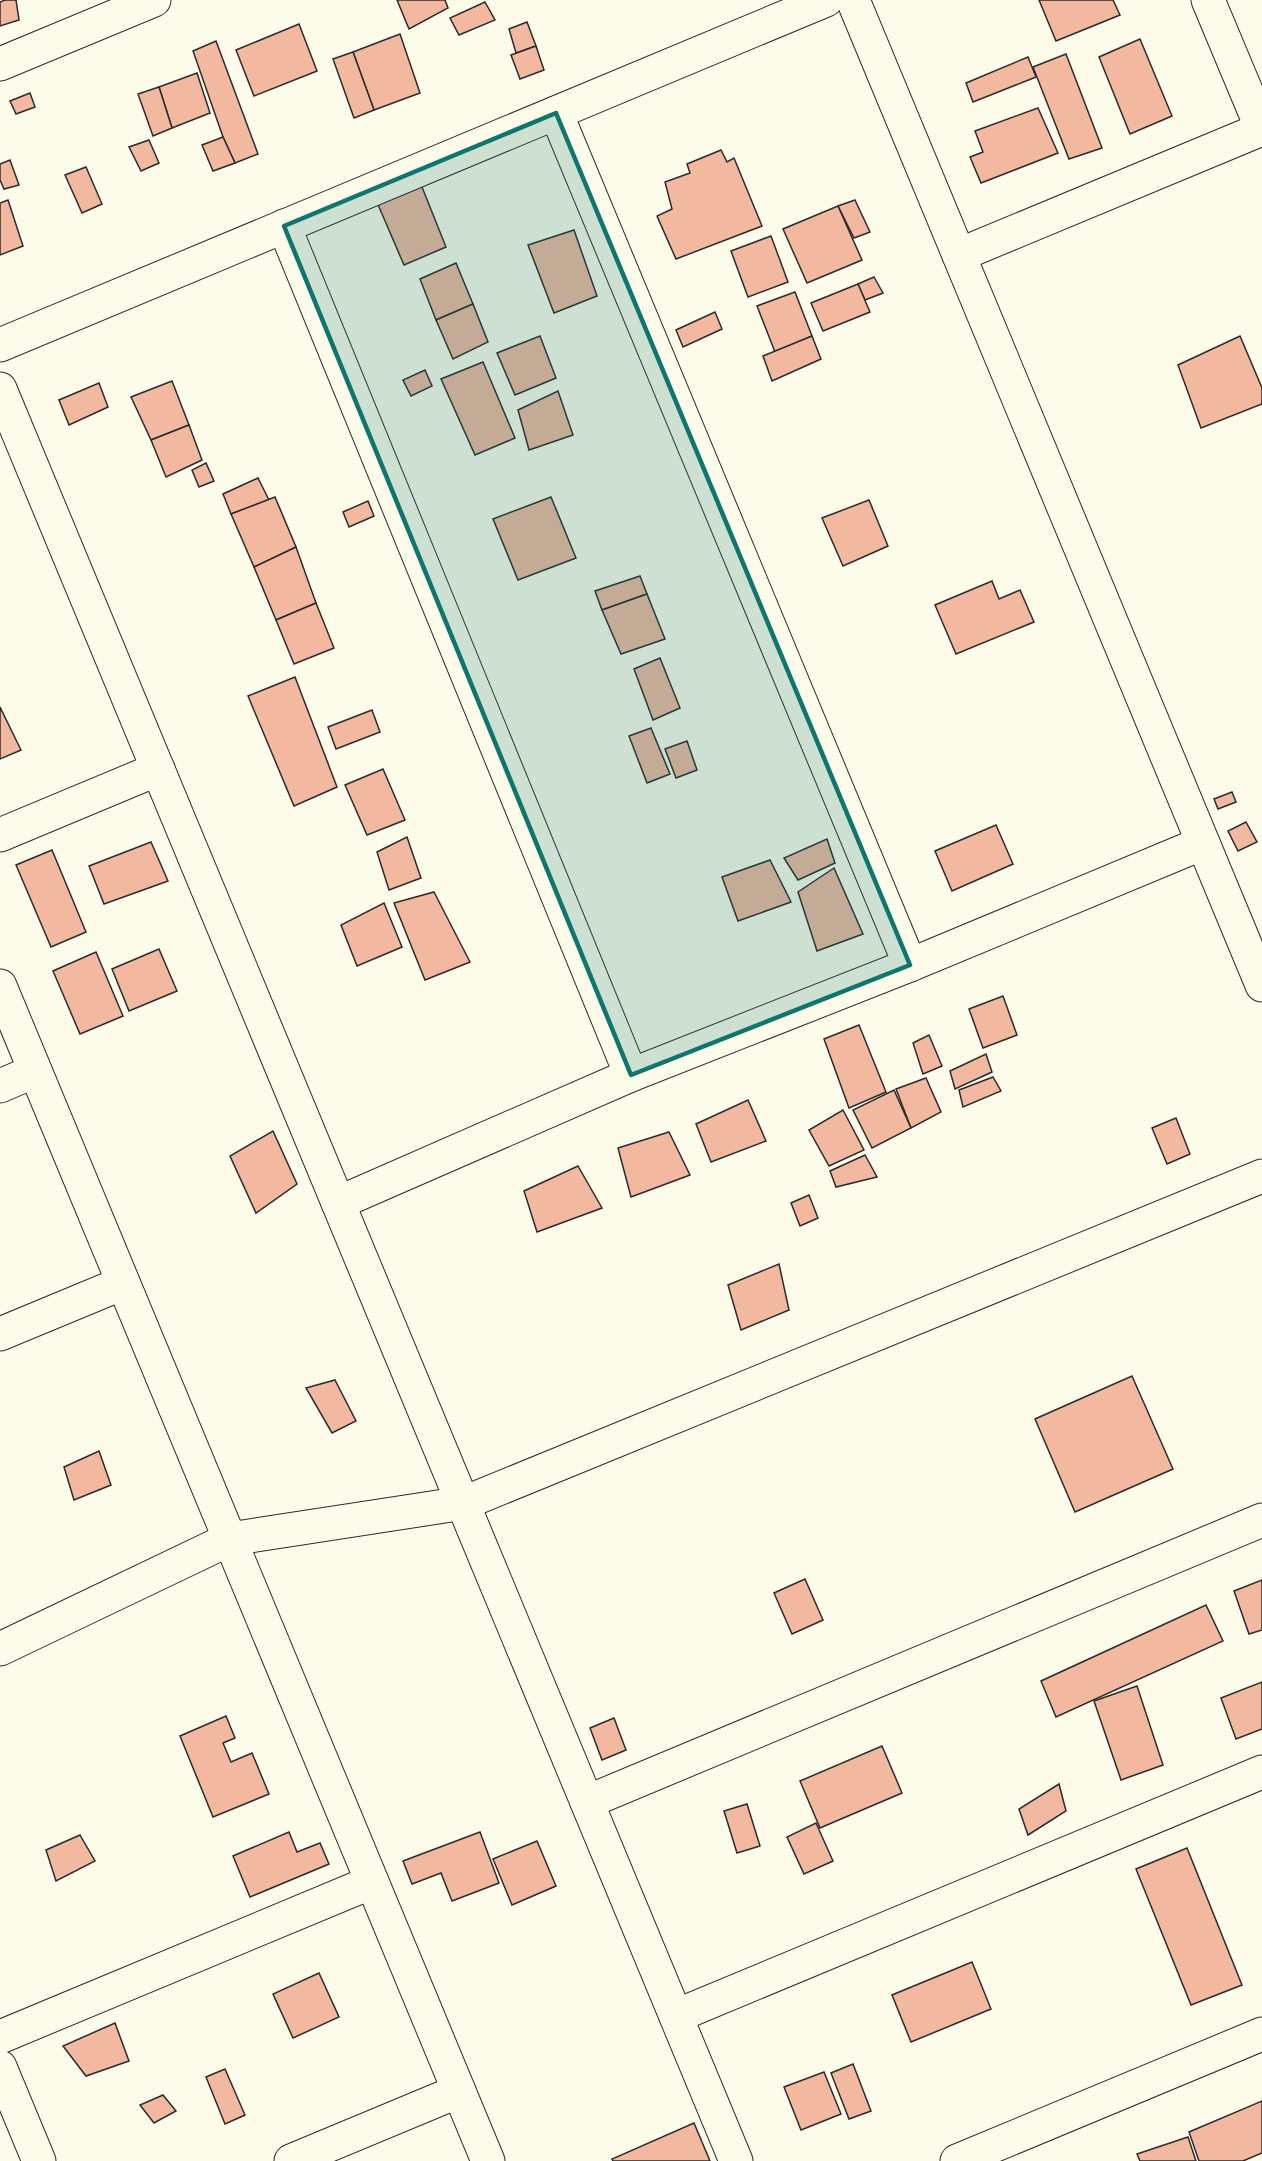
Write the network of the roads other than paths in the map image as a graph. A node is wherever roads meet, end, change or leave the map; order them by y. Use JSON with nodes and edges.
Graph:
{"nodes":[{"id":1,"x":154,"y":0,"type":"edge"},
{"id":2,"x":826,"y":0,"type":"edge"},
{"id":3,"x":853,"y":0,"type":"edge"},
{"id":4,"x":1208,"y":0,"type":"edge"},
{"id":5,"x":0,"y":64,"type":"edge"},
{"id":6,"x":556,"y":113,"type":"junction"},
{"id":7,"x":1262,"y":129,"type":"edge"},
{"id":8,"x":284,"y":226,"type":"junction"},
{"id":9,"x":959,"y":255,"type":"junction"},
{"id":10,"x":0,"y":345,"type":"edge"},
{"id":11,"x":0,"y":389,"type":"edge"},
{"id":12,"x":158,"y":769,"type":"junction"},
{"id":13,"x":0,"y":835,"type":"edge"},
{"id":14,"x":1203,"y":843,"type":"junction"},
{"id":15,"x":910,"y":965,"type":"junction"},
{"id":16,"x":1262,"y":985,"type":"edge"},
{"id":17,"x":0,"y":986,"type":"edge"},
{"id":18,"x":35,"y":1071,"type":"junction"},
{"id":19,"x":631,"y":1075,"type":"junction"},
{"id":20,"x":0,"y":1086,"type":"edge"},
{"id":21,"x":1262,"y":1176,"type":"edge"},
{"id":22,"x":338,"y":1203,"type":"junction"},
{"id":23,"x":123,"y":1283,"type":"junction"},
{"id":24,"x":0,"y":1334,"type":"edge"},
{"id":25,"x":464,"y":1503,"type":"junction"},
{"id":26,"x":1262,"y":1520,"type":"edge"},
{"id":27,"x":230,"y":1539,"type":"junction"},
{"id":28,"x":0,"y":1649,"type":"edge"},
{"id":29,"x":1262,"y":1772,"type":"edge"},
{"id":30,"x":587,"y":1802,"type":"junction"},
{"id":31,"x":372,"y":1882,"type":"junction"},
{"id":32,"x":676,"y":2016,"type":"junction"},
{"id":33,"x":1262,"y":2034,"type":"edge"},
{"id":34,"x":0,"y":2037,"type":"edge"},
{"id":35,"x":0,"y":2067,"type":"edge"},
{"id":36,"x":459,"y":2091,"type":"junction"},
{"id":37,"x":39,"y":2161,"type":"edge"},
{"id":38,"x":291,"y":2161,"type":"edge"},
{"id":39,"x":488,"y":2161,"type":"edge"},
{"id":40,"x":736,"y":2161,"type":"edge"},
{"id":41,"x":957,"y":2161,"type":"edge"}],
"edges":[{"from":1,"to":5,"type":"street"},
{"from":2,"to":6,"type":"street"},
{"from":3,"to":9,"type":"street"},
{"from":4,"to":7,"type":"street"},
{"from":6,"to":8,"type":"street"},
{"from":6,"to":15,"type":"street"},
{"from":7,"to":9,"type":"street"},
{"from":8,"to":10,"type":"street"},
{"from":8,"to":19,"type":"street"},
{"from":9,"to":14,"type":"street"},
{"from":11,"to":12,"type":"street"},
{"from":12,"to":13,"type":"street"},
{"from":12,"to":22,"type":"street"},
{"from":14,"to":15,"type":"street"},
{"from":14,"to":16,"type":"street"},
{"from":15,"to":19,"type":"street"},
{"from":17,"to":18,"type":"street"},
{"from":18,"to":20,"type":"street"},
{"from":18,"to":23,"type":"street"},
{"from":19,"to":22,"type":"street"},
{"from":21,"to":25,"type":"street"},
{"from":22,"to":25,"type":"street"},
{"from":23,"to":24,"type":"street"},
{"from":23,"to":27,"type":"street"},
{"from":25,"to":27,"type":"street"},
{"from":25,"to":30,"type":"street"},
{"from":26,"to":30,"type":"street"},
{"from":27,"to":28,"type":"street"},
{"from":27,"to":31,"type":"street"},
{"from":29,"to":32,"type":"street"},
{"from":30,"to":32,"type":"street"},
{"from":31,"to":34,"type":"street"},
{"from":31,"to":36,"type":"street"},
{"from":32,"to":40,"type":"street"},
{"from":33,"to":41,"type":"street"},
{"from":35,"to":37,"type":"street"},
{"from":36,"to":38,"type":"street"},
{"from":36,"to":39,"type":"street"}]}
